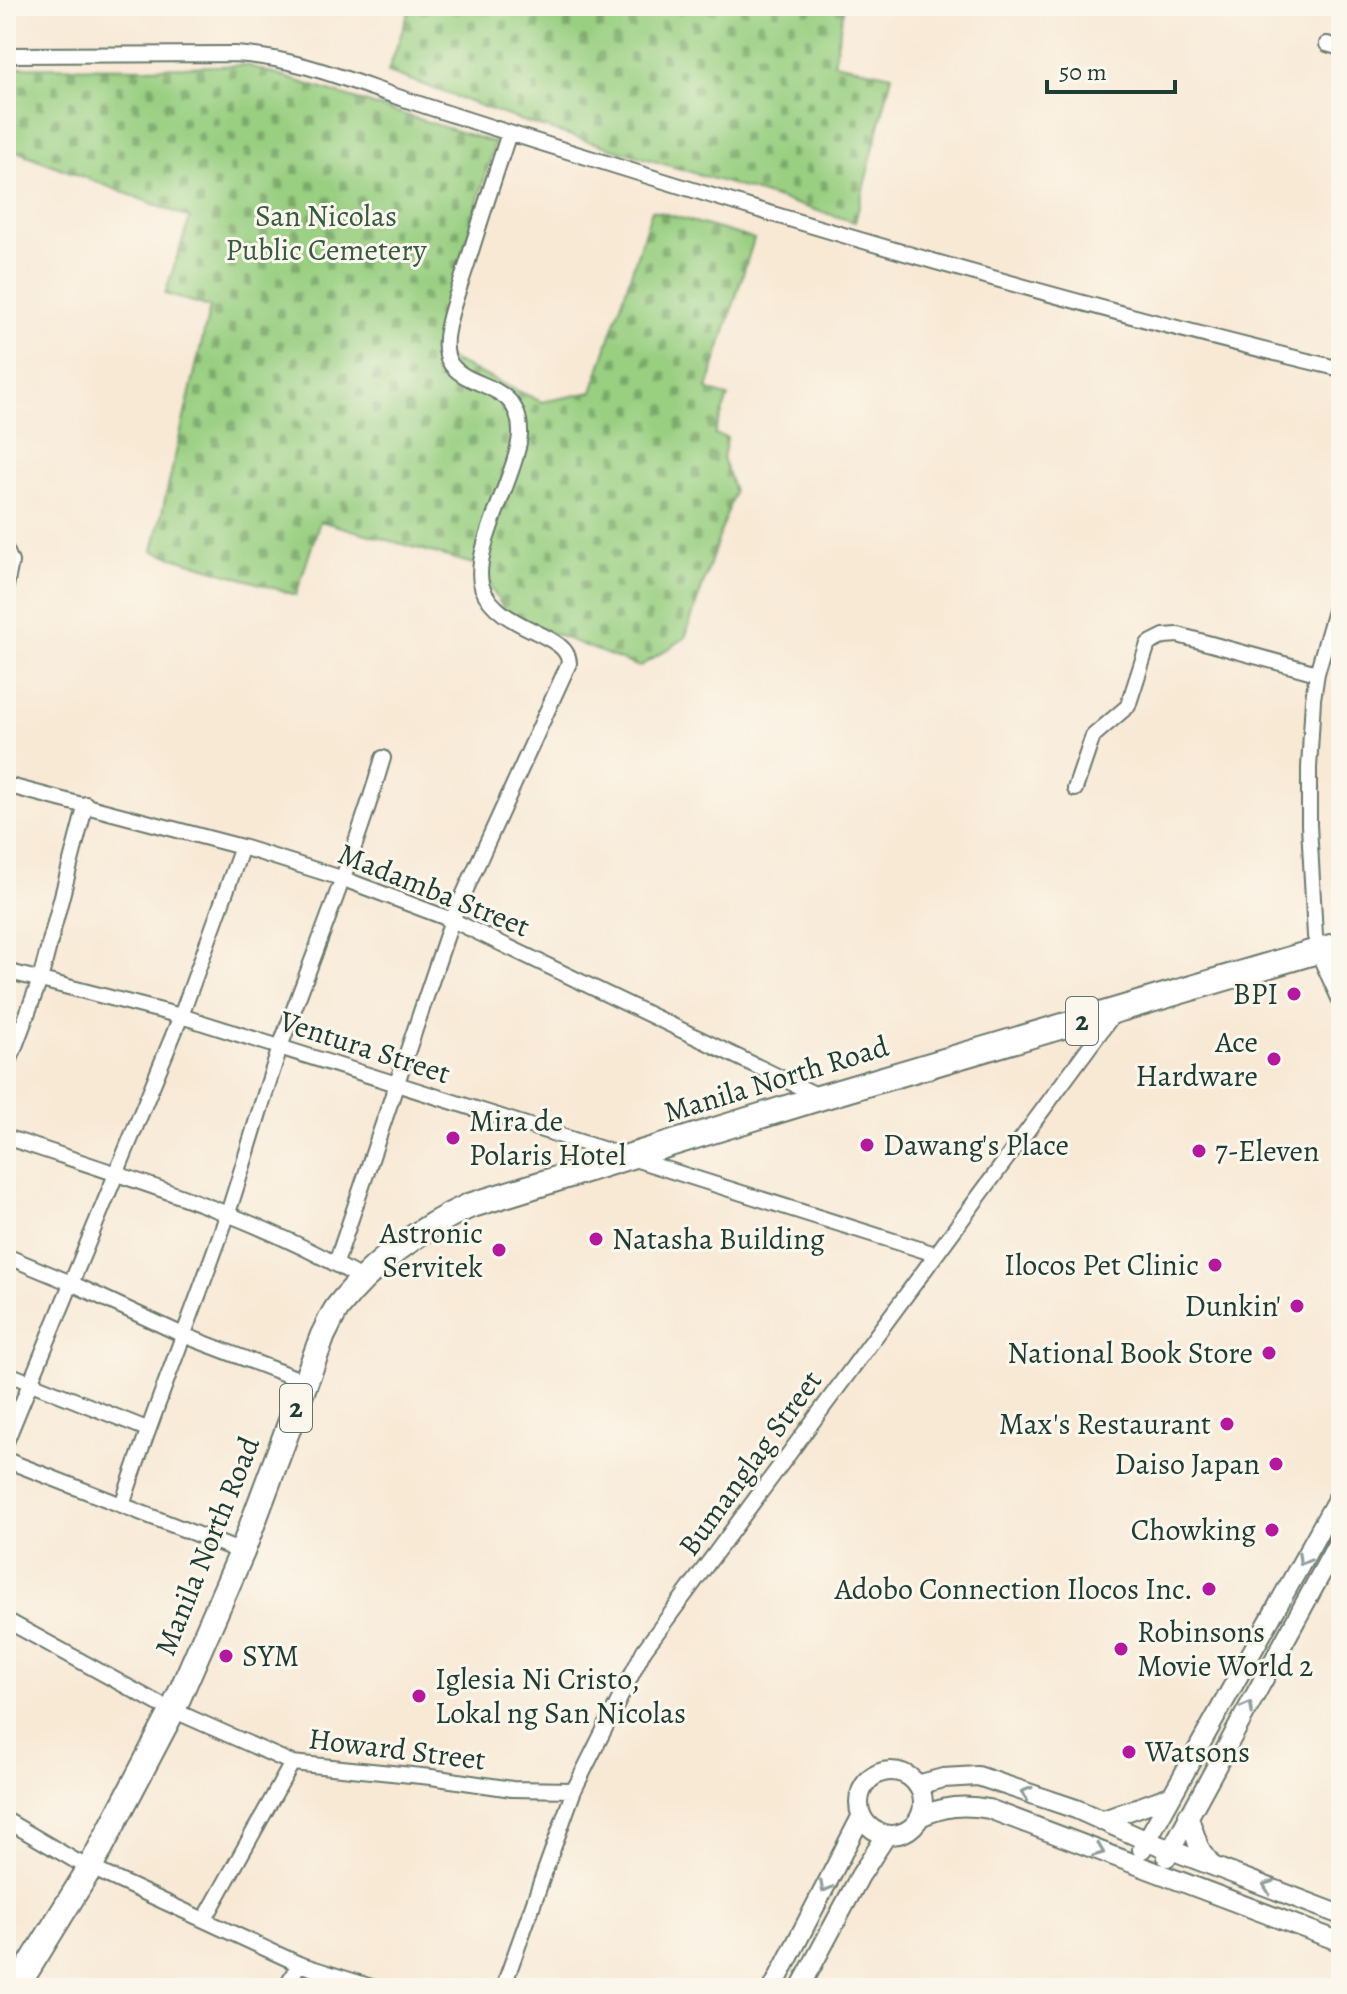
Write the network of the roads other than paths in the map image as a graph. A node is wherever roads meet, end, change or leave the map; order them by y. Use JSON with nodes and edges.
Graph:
{"nodes":[{"id":1,"x":6,"y":55,"type":"edge"},
{"id":2,"x":509,"y":133,"type":"junction"},
{"id":3,"x":1341,"y":369,"type":"edge"},
{"id":4,"x":6,"y":550,"type":"edge"},
{"id":5,"x":6,"y":586,"type":"edge"},
{"id":6,"x":1341,"y":590,"type":"edge"},
{"id":7,"x":1317,"y":673,"type":"junction"},
{"id":8,"x":383,"y":758,"type":"dead end"},
{"id":9,"x":6,"y":785,"type":"edge"},
{"id":10,"x":1075,"y":789,"type":"dead end"},
{"id":11,"x":86,"y":804,"type":"junction"},
{"id":12,"x":242,"y":847,"type":"junction"},
{"id":13,"x":341,"y":878,"type":"junction"},
{"id":14,"x":452,"y":920,"type":"junction"},
{"id":15,"x":1330,"y":947,"type":"edge"},
{"id":16,"x":6,"y":971,"type":"edge"},
{"id":17,"x":40,"y":980,"type":"junction"},
{"id":18,"x":1341,"y":998,"type":"edge"},
{"id":19,"x":1116,"y":1012,"type":"junction"},
{"id":20,"x":181,"y":1016,"type":"junction"},
{"id":21,"x":280,"y":1047,"type":"junction"},
{"id":22,"x":6,"y":1070,"type":"edge"},
{"id":23,"x":396,"y":1084,"type":"junction"},
{"id":24,"x":822,"y":1097,"type":"junction"},
{"id":25,"x":6,"y":1137,"type":"edge"},
{"id":26,"x":628,"y":1159,"type":"junction"},
{"id":27,"x":118,"y":1175,"type":"junction"},
{"id":28,"x":228,"y":1213,"type":"junction"},
{"id":29,"x":935,"y":1254,"type":"junction"},
{"id":30,"x":6,"y":1256,"type":"edge"},
{"id":31,"x":336,"y":1263,"type":"junction"},
{"id":32,"x":364,"y":1280,"type":"junction"},
{"id":33,"x":71,"y":1283,"type":"junction"},
{"id":34,"x":183,"y":1335,"type":"junction"},
{"id":35,"x":6,"y":1373,"type":"edge"},
{"id":36,"x":306,"y":1382,"type":"junction"},
{"id":37,"x":29,"y":1384,"type":"junction"},
{"id":38,"x":147,"y":1429,"type":"junction"},
{"id":39,"x":6,"y":1442,"type":"edge"},
{"id":40,"x":6,"y":1460,"type":"edge"},
{"id":41,"x":1341,"y":1492,"type":"edge"},
{"id":42,"x":122,"y":1505,"type":"junction"},
{"id":43,"x":1341,"y":1537,"type":"edge"},
{"id":44,"x":242,"y":1552,"type":"junction"},
{"id":45,"x":6,"y":1620,"type":"edge"},
{"id":46,"x":173,"y":1710,"type":"junction"},
{"id":47,"x":292,"y":1763,"type":"junction"},
{"id":48,"x":917,"y":1785,"type":"junction"},
{"id":49,"x":574,"y":1790,"type":"junction"},
{"id":50,"x":1170,"y":1796,"type":"junction"},
{"id":51,"x":1188,"y":1815,"type":"junction"},
{"id":52,"x":861,"y":1817,"type":"junction"},
{"id":53,"x":920,"y":1817,"type":"junction"},
{"id":54,"x":6,"y":1820,"type":"edge"},
{"id":55,"x":1101,"y":1821,"type":"junction"},
{"id":56,"x":886,"y":1836,"type":"junction"},
{"id":57,"x":1145,"y":1840,"type":"junction"},
{"id":58,"x":1170,"y":1849,"type":"junction"},
{"id":59,"x":1211,"y":1864,"type":"junction"},
{"id":60,"x":1134,"y":1866,"type":"junction"},
{"id":61,"x":90,"y":1868,"type":"junction"},
{"id":62,"x":1160,"y":1875,"type":"junction"},
{"id":63,"x":1341,"y":1915,"type":"edge"},
{"id":64,"x":205,"y":1919,"type":"junction"},
{"id":65,"x":1341,"y":1921,"type":"edge"},
{"id":66,"x":1338,"y":1941,"type":"edge"},
{"id":67,"x":299,"y":1964,"type":"junction"},
{"id":68,"x":15,"y":1986,"type":"edge"},
{"id":69,"x":285,"y":1988,"type":"edge"},
{"id":70,"x":375,"y":1988,"type":"edge"},
{"id":71,"x":503,"y":1988,"type":"edge"},
{"id":72,"x":773,"y":1988,"type":"edge"},
{"id":73,"x":800,"y":1988,"type":"edge"}],
"edges":[{"from":1,"to":2,"type":"street"},
{"from":2,"to":3,"type":"street"},
{"from":2,"to":14,"type":"street"},
{"from":4,"to":5,"type":"street"},
{"from":6,"to":7,"type":"street"},
{"from":7,"to":10,"type":"street"},
{"from":7,"to":15,"type":"street"},
{"from":8,"to":13,"type":"street"},
{"from":9,"to":11,"type":"street","name":"Madamba Street"},
{"from":11,"to":12,"type":"street","name":"Madamba Street"},
{"from":11,"to":17,"type":"street"},
{"from":12,"to":13,"type":"street","name":"Madamba Street"},
{"from":12,"to":20,"type":"street"},
{"from":13,"to":14,"type":"street","name":"Madamba Street"},
{"from":13,"to":21,"type":"street"},
{"from":14,"to":23,"type":"street"},
{"from":14,"to":24,"type":"street","name":"Madamba Street"},
{"from":15,"to":18,"type":"street"},
{"from":15,"to":19,"type":"highway","name":"Manila North Road","number":"2"},
{"from":16,"to":17,"type":"street","name":"Ventura Street"},
{"from":17,"to":20,"type":"street","name":"Ventura Street"},
{"from":17,"to":22,"type":"street"},
{"from":19,"to":24,"type":"highway","name":"Manila North Road","number":"2"},
{"from":19,"to":29,"type":"street","name":"Bumanglag Street"},
{"from":20,"to":21,"type":"street","name":"Ventura Street"},
{"from":20,"to":27,"type":"street"},
{"from":21,"to":23,"type":"street","name":"Ventura Street"},
{"from":21,"to":28,"type":"street"},
{"from":23,"to":26,"type":"street","name":"Ventura Street"},
{"from":23,"to":31,"type":"street"},
{"from":24,"to":26,"type":"highway","name":"Manila North Road","number":"2"},
{"from":25,"to":27,"type":"street"},
{"from":26,"to":29,"type":"street","name":"Ventura Street"},
{"from":26,"to":32,"type":"highway","name":"Manila North Road","number":"2"},
{"from":27,"to":28,"type":"street"},
{"from":27,"to":33,"type":"street"},
{"from":28,"to":31,"type":"street"},
{"from":28,"to":34,"type":"street"},
{"from":29,"to":49,"type":"street","name":"Bumanglag Street"},
{"from":30,"to":33,"type":"street"},
{"from":31,"to":32,"type":"street"},
{"from":32,"to":36,"type":"highway","name":"Manila North Road","number":"2"},
{"from":33,"to":34,"type":"street"},
{"from":33,"to":37,"type":"street"},
{"from":34,"to":36,"type":"street"},
{"from":34,"to":38,"type":"street"},
{"from":35,"to":37,"type":"street"},
{"from":36,"to":44,"type":"highway","name":"Manila North Road","number":"2"},
{"from":37,"to":38,"type":"street"},
{"from":37,"to":39,"type":"street"},
{"from":38,"to":42,"type":"street"},
{"from":40,"to":42,"type":"street"},
{"from":41,"to":50,"type":"street","one_way":true},
{"from":42,"to":44,"type":"street"},
{"from":51,"to":43,"type":"street","one_way":true},
{"from":44,"to":46,"type":"highway","name":"Manila North Road","number":"2"},
{"from":45,"to":46,"type":"street","name":"Howard Street"},
{"from":46,"to":47,"type":"street","name":"Howard Street"},
{"from":46,"to":61,"type":"highway","name":"Manila North Road","number":"2"},
{"from":47,"to":49,"type":"street","name":"Howard Street"},
{"from":47,"to":64,"type":"street"},
{"from":48,"to":52,"type":"street"},
{"from":48,"to":53,"type":"street"},
{"from":55,"to":48,"type":"street","one_way":true},
{"from":49,"to":71,"type":"street","name":"Bumanglag Street"},
{"from":50,"to":55,"type":"street"},
{"from":50,"to":57,"type":"street"},
{"from":51,"to":58,"type":"street"},
{"from":51,"to":59,"type":"street"},
{"from":52,"to":56,"type":"street"},
{"from":52,"to":72,"type":"street","one_way":true},
{"from":53,"to":56,"type":"street"},
{"from":53,"to":60,"type":"street","one_way":true},
{"from":54,"to":61,"type":"street"},
{"from":55,"to":57,"type":"street"},
{"from":56,"to":73,"type":"street"},
{"from":57,"to":58,"type":"street"},
{"from":57,"to":60,"type":"street"},
{"from":58,"to":59,"type":"street"},
{"from":58,"to":62,"type":"street"},
{"from":63,"to":59,"type":"street","one_way":true},
{"from":60,"to":62,"type":"street"},
{"from":61,"to":64,"type":"street"},
{"from":61,"to":68,"type":"highway","name":"Manila North Road","number":"2"},
{"from":62,"to":66,"type":"street"},
{"from":64,"to":67,"type":"street"},
{"from":65,"to":66,"type":"street"},
{"from":67,"to":69,"type":"street"},
{"from":67,"to":70,"type":"street"}]}
